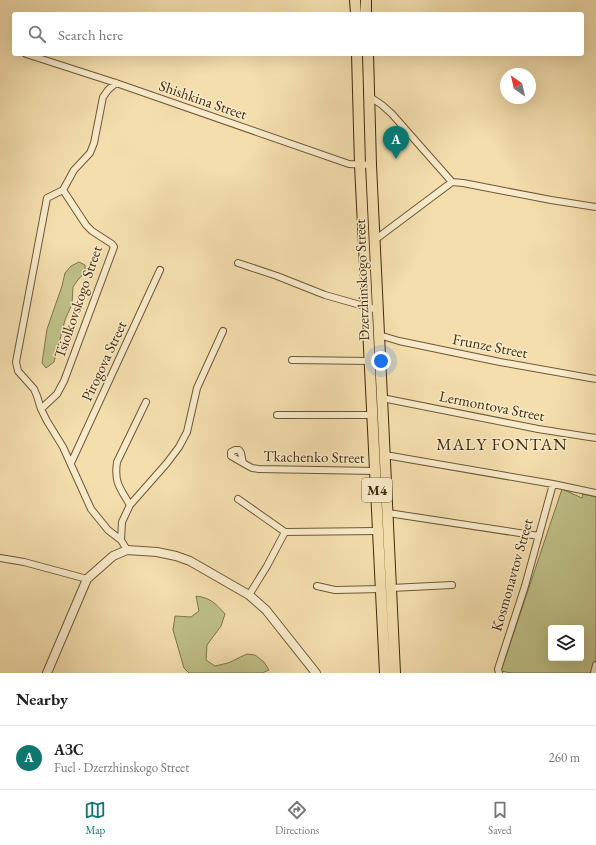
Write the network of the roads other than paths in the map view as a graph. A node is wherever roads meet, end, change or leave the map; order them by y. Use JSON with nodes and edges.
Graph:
{"nodes":[{"id":1,"x":355,"y":0,"type":"edge"},
{"id":2,"x":366,"y":0,"type":"edge"},
{"id":3,"x":356,"y":12,"type":"edge"},
{"id":4,"x":366,"y":12,"type":"edge"},
{"id":5,"x":32,"y":56,"type":"edge"},
{"id":6,"x":357,"y":56,"type":"edge"},
{"id":7,"x":368,"y":56,"type":"edge"},
{"id":8,"x":116,"y":83,"type":"junction"},
{"id":9,"x":370,"y":97,"type":"junction"},
{"id":10,"x":360,"y":165,"type":"junction"},
{"id":11,"x":371,"y":165,"type":"junction"},
{"id":12,"x":452,"y":182,"type":"junction"},
{"id":13,"x":63,"y":190,"type":"junction"},
{"id":14,"x":596,"y":207,"type":"edge"},
{"id":15,"x":376,"y":239,"type":"junction"},
{"id":16,"x":238,"y":263,"type":"dead end"},
{"id":17,"x":160,"y":270,"type":"dead end"},
{"id":18,"x":367,"y":306,"type":"junction"},
{"id":19,"x":378,"y":310,"type":"junction"},
{"id":20,"x":223,"y":331,"type":"dead end"},
{"id":21,"x":379,"y":335,"type":"junction"},
{"id":22,"x":292,"y":360,"type":"dead end"},
{"id":23,"x":371,"y":361,"type":"junction"},
{"id":24,"x":596,"y":379,"type":"edge"},
{"id":25,"x":382,"y":398,"type":"junction"},
{"id":26,"x":146,"y":402,"type":"dead end"},
{"id":27,"x":41,"y":409,"type":"junction"},
{"id":28,"x":277,"y":415,"type":"dead end"},
{"id":29,"x":372,"y":416,"type":"junction"},
{"id":30,"x":596,"y":438,"type":"edge"},
{"id":31,"x":385,"y":455,"type":"junction"},
{"id":32,"x":71,"y":463,"type":"junction"},
{"id":33,"x":243,"y":463,"type":"dead end"},
{"id":34,"x":376,"y":471,"type":"junction"},
{"id":35,"x":553,"y":484,"type":"junction"},
{"id":36,"x":596,"y":493,"type":"edge"},
{"id":37,"x":238,"y":499,"type":"dead end"},
{"id":38,"x":130,"y":505,"type":"junction"},
{"id":39,"x":388,"y":513,"type":"junction"},
{"id":40,"x":378,"y":531,"type":"junction"},
{"id":41,"x":285,"y":532,"type":"junction"},
{"id":42,"x":539,"y":536,"type":"junction"},
{"id":43,"x":121,"y":540,"type":"junction"},
{"id":44,"x":126,"y":550,"type":"junction"},
{"id":45,"x":0,"y":558,"type":"edge"},
{"id":46,"x":87,"y":580,"type":"junction"},
{"id":47,"x":452,"y":585,"type":"dead end"},
{"id":48,"x":317,"y":586,"type":"dead end"},
{"id":49,"x":386,"y":588,"type":"junction"},
{"id":50,"x":249,"y":595,"type":"junction"},
{"id":51,"x":47,"y":673,"type":"edge"},
{"id":52,"x":316,"y":673,"type":"edge"},
{"id":53,"x":385,"y":673,"type":"edge"},
{"id":54,"x":395,"y":673,"type":"edge"},
{"id":55,"x":499,"y":673,"type":"edge"}],
"edges":[{"from":1,"to":3,"type":"highway"},
{"from":2,"to":4,"type":"highway"},
{"from":5,"to":8,"type":"street","name":"Shishkina Street"},
{"from":6,"to":10,"type":"highway","name":"Dzerzhinskogo Street","number":"M4"},
{"from":7,"to":9,"type":"highway","name":"Dzerzhinskogo Street","number":"M4"},
{"from":8,"to":10,"type":"street","name":"Shishkina Street"},
{"from":8,"to":13,"type":"street"},
{"from":9,"to":11,"type":"highway","name":"Dzerzhinskogo Street","number":"M4"},
{"from":9,"to":12,"type":"street"},
{"from":10,"to":11,"type":"street","name":"Shishkina Street"},
{"from":10,"to":18,"type":"highway","name":"Dzerzhinskogo Street","number":"M4"},
{"from":11,"to":15,"type":"highway","name":"Dzerzhinskogo Street","number":"M4"},
{"from":12,"to":14,"type":"street"},
{"from":12,"to":15,"type":"street"},
{"from":13,"to":27,"type":"street"},
{"from":13,"to":27,"type":"street","name":"Tsiolkovskogo Street"},
{"from":15,"to":19,"type":"highway","name":"Dzerzhinskogo Street","number":"M4"},
{"from":16,"to":18,"type":"street","name":"Dzerzhinskogo Street"},
{"from":17,"to":32,"type":"street","name":"Pirogova Street"},
{"from":18,"to":19,"type":"street"},
{"from":18,"to":23,"type":"highway","name":"Dzerzhinskogo Street","number":"M4"},
{"from":19,"to":21,"type":"highway","name":"Dzerzhinskogo Street","number":"M4"},
{"from":20,"to":38,"type":"street"},
{"from":21,"to":24,"type":"street","name":"Frunze Street"},
{"from":21,"to":25,"type":"highway","name":"Dzerzhinskogo Street","number":"M4"},
{"from":22,"to":23,"type":"street"},
{"from":23,"to":29,"type":"highway","name":"Dzerzhinskogo Street","number":"M4"},
{"from":25,"to":30,"type":"street","name":"Lermontova Street"},
{"from":25,"to":31,"type":"highway","name":"Dzerzhinskogo Street","number":"M4"},
{"from":26,"to":38,"type":"street"},
{"from":27,"to":32,"type":"street"},
{"from":28,"to":29,"type":"street"},
{"from":29,"to":34,"type":"highway","name":"Dzerzhinskogo Street","number":"M4"},
{"from":31,"to":35,"type":"street","name":"Tkachenko Street"},
{"from":31,"to":39,"type":"highway","name":"Dzerzhinskogo Street","number":"M4"},
{"from":32,"to":43,"type":"street"},
{"from":33,"to":34,"type":"street","name":"Tkachenko Street"},
{"from":34,"to":40,"type":"highway","name":"Dzerzhinskogo Street","number":"M4"},
{"from":35,"to":36,"type":"street","name":"Tkachenko Street"},
{"from":35,"to":42,"type":"street","name":"Kosmonavtov Street"},
{"from":37,"to":41,"type":"street"},
{"from":38,"to":43,"type":"street"},
{"from":39,"to":42,"type":"street"},
{"from":39,"to":49,"type":"highway","name":"Dzerzhinskogo Street","number":"M4"},
{"from":40,"to":41,"type":"street"},
{"from":40,"to":49,"type":"highway","name":"Dzerzhinskogo Street","number":"M4"},
{"from":41,"to":50,"type":"street"},
{"from":42,"to":55,"type":"street","name":"Kosmonavtov Street"},
{"from":43,"to":44,"type":"street"},
{"from":44,"to":46,"type":"street"},
{"from":44,"to":50,"type":"street"},
{"from":45,"to":46,"type":"street"},
{"from":46,"to":51,"type":"street"},
{"from":47,"to":49,"type":"street"},
{"from":48,"to":49,"type":"street"},
{"from":49,"to":53,"type":"highway","name":"Dzerzhinskogo Street","number":"M4"},
{"from":49,"to":54,"type":"highway","name":"Dzerzhinskogo Street","number":"M4"},
{"from":50,"to":52,"type":"street"}]}
